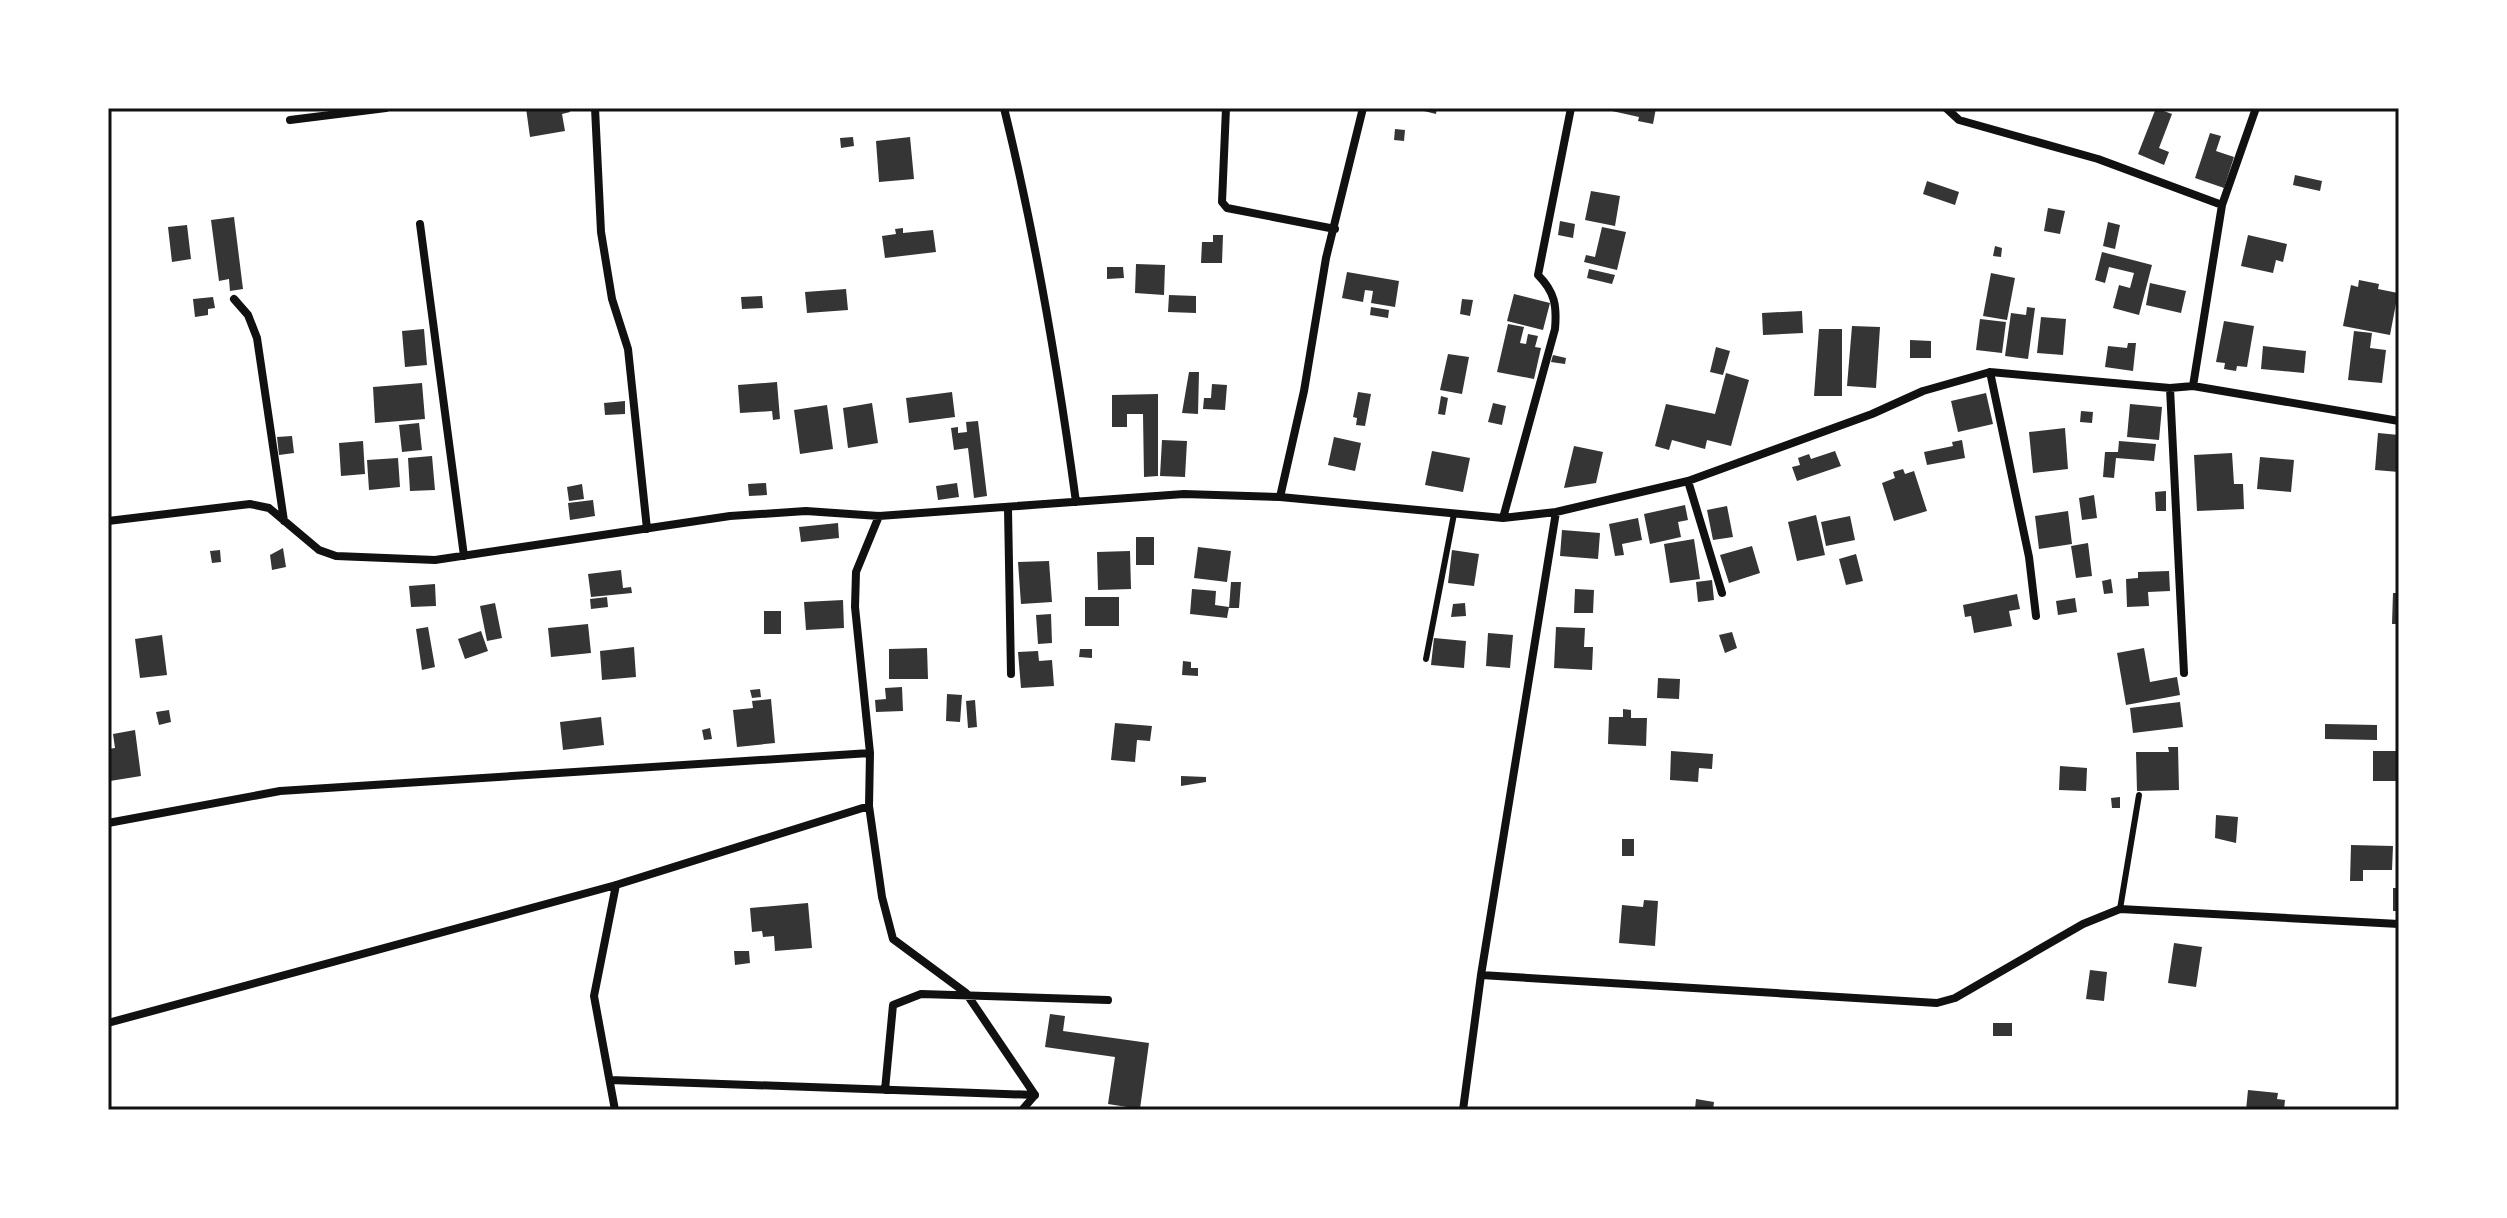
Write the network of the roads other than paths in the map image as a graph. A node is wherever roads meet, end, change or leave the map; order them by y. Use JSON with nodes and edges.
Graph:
{"nodes":[{"id":1,"x":386,"y":108,"type":"edge"},
{"id":2,"x":595,"y":108,"type":"edge"},
{"id":3,"x":1004,"y":108,"type":"edge"},
{"id":4,"x":1226,"y":108,"type":"edge"},
{"id":5,"x":1363,"y":108,"type":"edge"},
{"id":6,"x":1571,"y":108,"type":"edge"},
{"id":7,"x":1946,"y":108,"type":"edge"},
{"id":8,"x":2256,"y":108,"type":"edge"},
{"id":9,"x":290,"y":120,"type":"dead end"},
{"id":10,"x":2222,"y":205,"type":"junction"},
{"id":11,"x":420,"y":224,"type":"dead end"},
{"id":12,"x":1335,"y":229,"type":"junction"},
{"id":13,"x":234,"y":299,"type":"dead end"},
{"id":14,"x":1990,"y":372,"type":"junction"},
{"id":15,"x":2193,"y":386,"type":"junction"},
{"id":16,"x":2170,"y":388,"type":"junction"},
{"id":17,"x":2399,"y":421,"type":"edge"},
{"id":18,"x":1688,"y":481,"type":"junction"},
{"id":19,"x":1280,"y":497,"type":"junction"},
{"id":20,"x":1076,"y":502,"type":"junction"},
{"id":21,"x":1008,"y":509,"type":"junction"},
{"id":22,"x":1556,"y":512,"type":"junction"},
{"id":23,"x":1454,"y":514,"type":"junction"},
{"id":24,"x":879,"y":516,"type":"junction"},
{"id":25,"x":1503,"y":518,"type":"junction"},
{"id":26,"x":108,"y":521,"type":"edge"},
{"id":27,"x":284,"y":521,"type":"junction"},
{"id":28,"x":647,"y":529,"type":"junction"},
{"id":29,"x":464,"y":556,"type":"junction"},
{"id":30,"x":1722,"y":593,"type":"dead end"},
{"id":31,"x":2036,"y":616,"type":"dead end"},
{"id":32,"x":1426,"y":659,"type":"dead end"},
{"id":33,"x":2184,"y":673,"type":"dead end"},
{"id":34,"x":1011,"y":674,"type":"dead end"},
{"id":35,"x":870,"y":753,"type":"junction"},
{"id":36,"x":2139,"y":795,"type":"dead end"},
{"id":37,"x":869,"y":806,"type":"junction"},
{"id":38,"x":108,"y":823,"type":"edge"},
{"id":39,"x":616,"y":885,"type":"junction"},
{"id":40,"x":2120,"y":909,"type":"junction"},
{"id":41,"x":2399,"y":924,"type":"edge"},
{"id":42,"x":1481,"y":975,"type":"junction"},
{"id":43,"x":966,"y":993,"type":"junction"},
{"id":44,"x":1108,"y":1000,"type":"dead end"},
{"id":45,"x":108,"y":1023,"type":"edge"},
{"id":46,"x":610,"y":1080,"type":"junction"},
{"id":47,"x":885,"y":1090,"type":"junction"},
{"id":48,"x":1035,"y":1095,"type":"junction"},
{"id":49,"x":615,"y":1110,"type":"edge"},
{"id":50,"x":1022,"y":1110,"type":"edge"},
{"id":51,"x":1463,"y":1110,"type":"edge"}],
"edges":[{"from":1,"to":9,"type":"street"},
{"from":2,"to":28,"type":"street"},
{"from":3,"to":20,"type":"street"},
{"from":4,"to":12,"type":"street"},
{"from":5,"to":12,"type":"street"},
{"from":6,"to":25,"type":"street"},
{"from":7,"to":10,"type":"street"},
{"from":8,"to":10,"type":"street"},
{"from":10,"to":15,"type":"street"},
{"from":11,"to":29,"type":"street"},
{"from":12,"to":19,"type":"street"},
{"from":13,"to":27,"type":"street"},
{"from":14,"to":16,"type":"street"},
{"from":14,"to":18,"type":"street"},
{"from":14,"to":31,"type":"street"},
{"from":15,"to":16,"type":"street"},
{"from":15,"to":17,"type":"street"},
{"from":16,"to":33,"type":"street"},
{"from":18,"to":22,"type":"street"},
{"from":18,"to":30,"type":"street"},
{"from":19,"to":20,"type":"street"},
{"from":19,"to":23,"type":"street"},
{"from":20,"to":21,"type":"street"},
{"from":21,"to":24,"type":"street"},
{"from":21,"to":34,"type":"street"},
{"from":22,"to":25,"type":"street"},
{"from":22,"to":42,"type":"street"},
{"from":23,"to":25,"type":"street"},
{"from":23,"to":32,"type":"lane"},
{"from":24,"to":28,"type":"street"},
{"from":24,"to":35,"type":"street"},
{"from":26,"to":27,"type":"street"},
{"from":27,"to":29,"type":"street"},
{"from":28,"to":29,"type":"street"},
{"from":35,"to":37,"type":"street"},
{"from":35,"to":38,"type":"street"},
{"from":36,"to":40,"type":"lane"},
{"from":37,"to":39,"type":"street"},
{"from":37,"to":43,"type":"street"},
{"from":39,"to":45,"type":"street"},
{"from":39,"to":46,"type":"street"},
{"from":40,"to":41,"type":"street"},
{"from":40,"to":42,"type":"street"},
{"from":42,"to":51,"type":"street"},
{"from":43,"to":44,"type":"street"},
{"from":43,"to":47,"type":"street"},
{"from":43,"to":48,"type":"street"},
{"from":46,"to":47,"type":"street"},
{"from":46,"to":49,"type":"street"},
{"from":47,"to":48,"type":"street"},
{"from":48,"to":50,"type":"street"}]}
